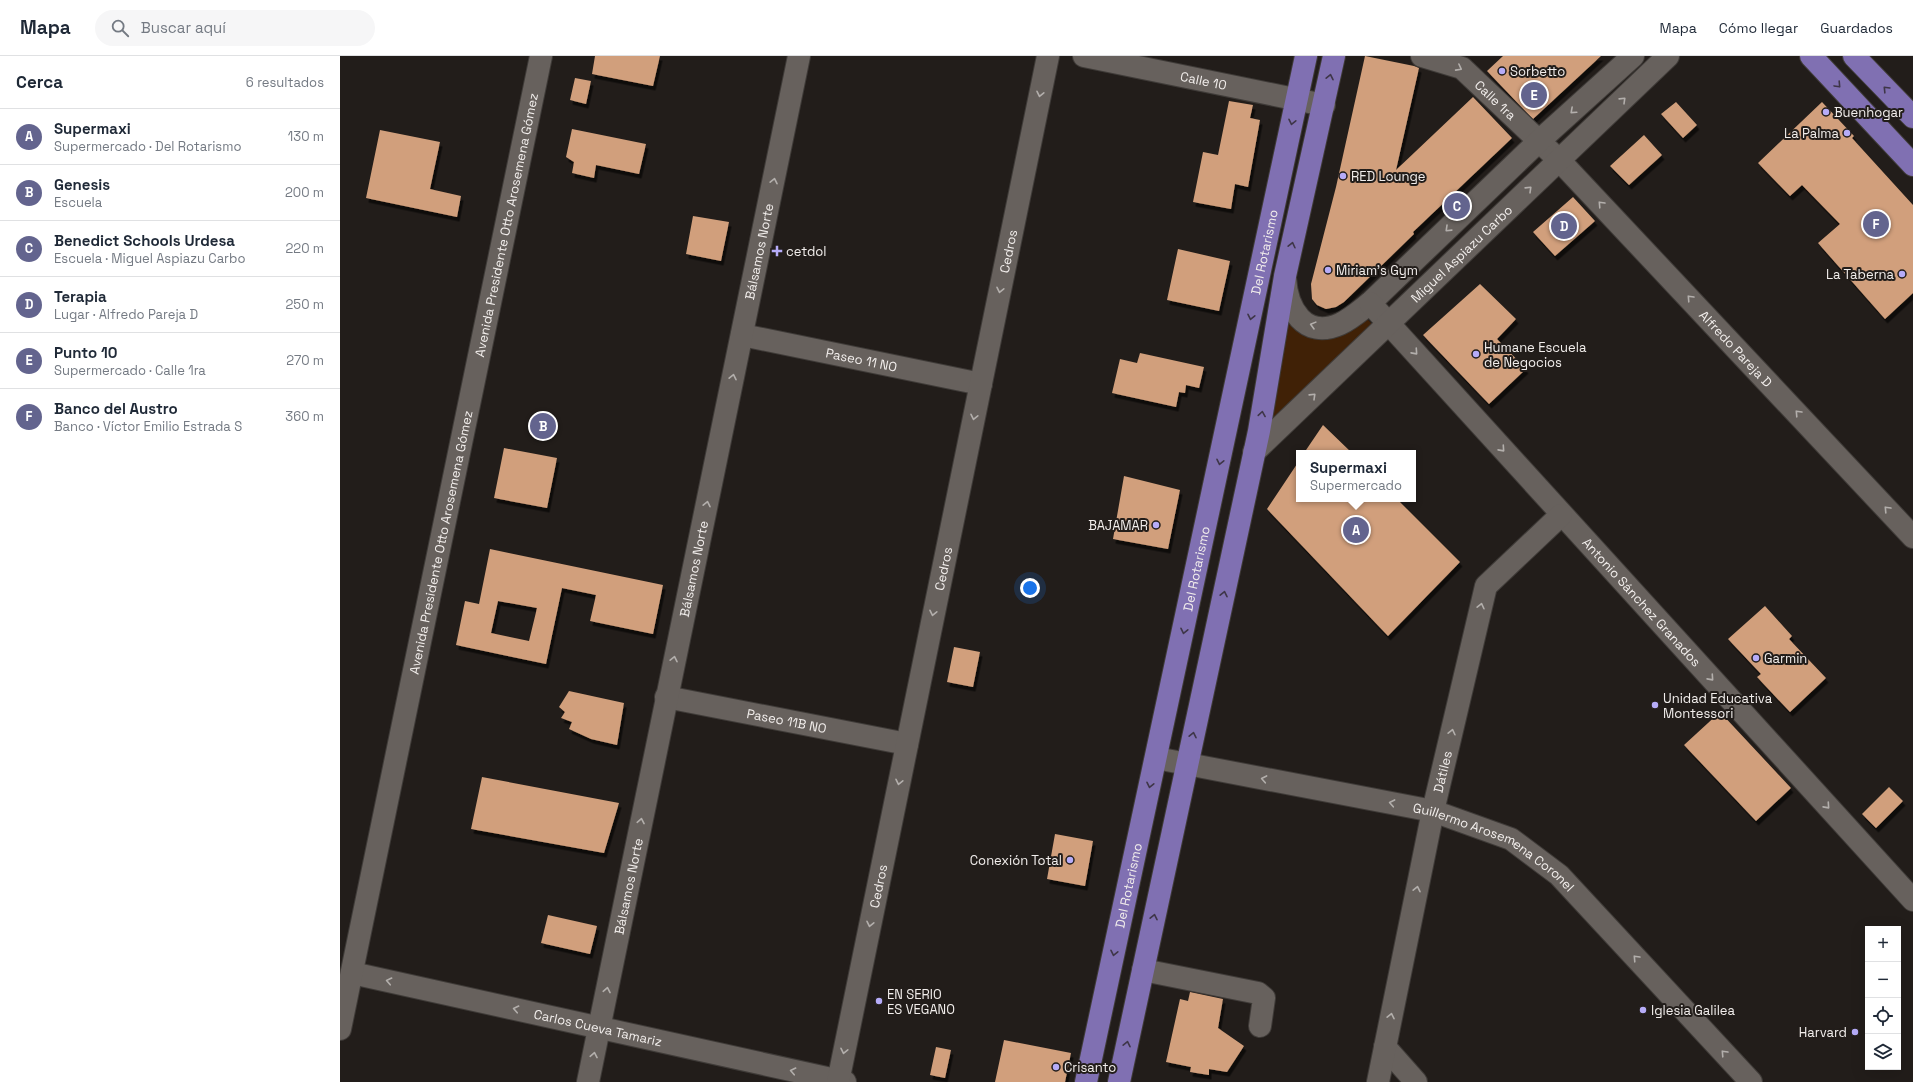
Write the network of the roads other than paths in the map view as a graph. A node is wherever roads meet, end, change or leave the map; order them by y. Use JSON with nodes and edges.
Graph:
{"nodes":[{"id":1,"x":541,"y":56,"type":"edge"},
{"id":2,"x":799,"y":56,"type":"edge"},
{"id":3,"x":1048,"y":56,"type":"edge"},
{"id":4,"x":1084,"y":56,"type":"edge"},
{"id":5,"x":1306,"y":56,"type":"edge"},
{"id":6,"x":1334,"y":56,"type":"edge"},
{"id":7,"x":1422,"y":56,"type":"edge"},
{"id":8,"x":1633,"y":56,"type":"edge"},
{"id":9,"x":1668,"y":56,"type":"edge"},
{"id":10,"x":1811,"y":56,"type":"edge"},
{"id":11,"x":1854,"y":56,"type":"edge"},
{"id":12,"x":1297,"y":100,"type":"junction"},
{"id":13,"x":1324,"y":105,"type":"junction"},
{"id":14,"x":1913,"y":117,"type":"edge"},
{"id":15,"x":1539,"y":141,"type":"junction"},
{"id":16,"x":1908,"y":159,"type":"edge"},
{"id":17,"x":1560,"y":160,"type":"junction"},
{"id":18,"x":1285,"y":276,"type":"junction"},
{"id":19,"x":1370,"y":303,"type":"junction"},
{"id":20,"x":1389,"y":323,"type":"junction"},
{"id":21,"x":742,"y":335,"type":"junction"},
{"id":22,"x":980,"y":384,"type":"junction"},
{"id":23,"x":1254,"y":452,"type":"junction"},
{"id":24,"x":1562,"y":515,"type":"junction"},
{"id":25,"x":1913,"y":537,"type":"edge"},
{"id":26,"x":666,"y":697,"type":"junction"},
{"id":27,"x":907,"y":744,"type":"junction"},
{"id":28,"x":1156,"y":758,"type":"junction"},
{"id":29,"x":1187,"y":764,"type":"junction"},
{"id":30,"x":1433,"y":811,"type":"junction"},
{"id":31,"x":1913,"y":900,"type":"edge"},
{"id":32,"x":1143,"y":970,"type":"junction"},
{"id":33,"x":352,"y":973,"type":"junction"},
{"id":34,"x":1260,"y":1026,"type":"dead end"},
{"id":35,"x":600,"y":1028,"type":"junction"},
{"id":36,"x":340,"y":1029,"type":"edge"},
{"id":37,"x":1385,"y":1047,"type":"junction"},
{"id":38,"x":588,"y":1082,"type":"edge"},
{"id":39,"x":840,"y":1082,"type":"edge"},
{"id":40,"x":1086,"y":1082,"type":"edge"},
{"id":41,"x":1119,"y":1082,"type":"edge"},
{"id":42,"x":1378,"y":1082,"type":"edge"},
{"id":43,"x":1416,"y":1082,"type":"edge"},
{"id":44,"x":1751,"y":1082,"type":"edge"}],
"edges":[{"from":1,"to":33,"type":"street","name":"Avenida Presidente Otto Arosemena Gómez"},
{"from":21,"to":2,"type":"street","name":"Bálsamos Norte","one_way":true},
{"from":3,"to":22,"type":"street","name":"Cedros","one_way":true},
{"from":4,"to":12,"type":"street","name":"Calle 10"},
{"from":5,"to":12,"type":"main road","name":"Del Rotarismo"},
{"from":13,"to":6,"type":"main road","name":"Del Rotarismo","one_way":true},
{"from":7,"to":15,"type":"street","name":"Calle 1ra","one_way":true},
{"from":8,"to":15,"type":"street","name":"Miguel Aspiazu Carbo","one_way":true},
{"from":17,"to":9,"type":"street","name":"Miguel Aspiazu Carbo","one_way":true},
{"from":10,"to":16,"type":"main road","one_way":true},
{"from":14,"to":11,"type":"main road","one_way":true},
{"from":12,"to":13,"type":"street","name":"Calle 10"},
{"from":12,"to":28,"type":"main road","name":"Del Rotarismo","one_way":true},
{"from":18,"to":13,"type":"main road","name":"Del Rotarismo","one_way":true},
{"from":15,"to":17,"type":"street","name":"Calle 1ra"},
{"from":15,"to":19,"type":"street","name":"Miguel Aspiazu Carbo","one_way":true},
{"from":20,"to":17,"type":"street","name":"Miguel Aspiazu Carbo","one_way":true},
{"from":25,"to":17,"type":"street","name":"Alfredo Pareja D","one_way":true},
{"from":19,"to":18,"type":"street","name":"Miguel Aspiazu Carbo","one_way":true},
{"from":23,"to":18,"type":"main road","name":"Del Rotarismo","one_way":true},
{"from":19,"to":20,"type":"street","name":"Antonio Sánchez Granados"},
{"from":23,"to":20,"type":"street","name":"Miguel Aspiazu Carbo","one_way":true},
{"from":20,"to":24,"type":"street","name":"Antonio Sánchez Granados","one_way":true},
{"from":21,"to":22,"type":"street","name":"Paseo 11 NO"},
{"from":26,"to":21,"type":"street","name":"Bálsamos Norte","one_way":true},
{"from":22,"to":27,"type":"street","name":"Cedros","one_way":true},
{"from":29,"to":23,"type":"main road","name":"Del Rotarismo","one_way":true},
{"from":30,"to":24,"type":"street","name":"Dátiles","one_way":true},
{"from":24,"to":31,"type":"street","name":"Antonio Sánchez Granados","one_way":true},
{"from":26,"to":27,"type":"street","name":"Paseo 11B NO"},
{"from":35,"to":26,"type":"street","name":"Bálsamos Norte","one_way":true},
{"from":27,"to":39,"type":"street","name":"Cedros","one_way":true},
{"from":28,"to":29,"type":"street","name":"Guillermo Arosemena Coronel"},
{"from":28,"to":40,"type":"main road","name":"Del Rotarismo","one_way":true},
{"from":30,"to":29,"type":"street","name":"Guillermo Arosemena Coronel","one_way":true},
{"from":32,"to":29,"type":"main road","name":"Del Rotarismo","one_way":true},
{"from":37,"to":30,"type":"street","name":"Dátiles","one_way":true},
{"from":44,"to":30,"type":"street","name":"Guillermo Arosemena Coronel","one_way":true},
{"from":32,"to":34,"type":"street"},
{"from":41,"to":32,"type":"main road","name":"Del Rotarismo","one_way":true},
{"from":35,"to":33,"type":"street","name":"Carlos Cueva Tamariz","one_way":true},
{"from":33,"to":36,"type":"street","name":"Avenida Presidente Otto Arosemena Gómez"},
{"from":38,"to":35,"type":"street","name":"Bálsamos Norte","one_way":true},
{"from":39,"to":35,"type":"street","name":"Carlos Cueva Tamariz","one_way":true},
{"from":37,"to":42,"type":"street","name":"Dátiles"},
{"from":37,"to":43,"type":"street"}]}
